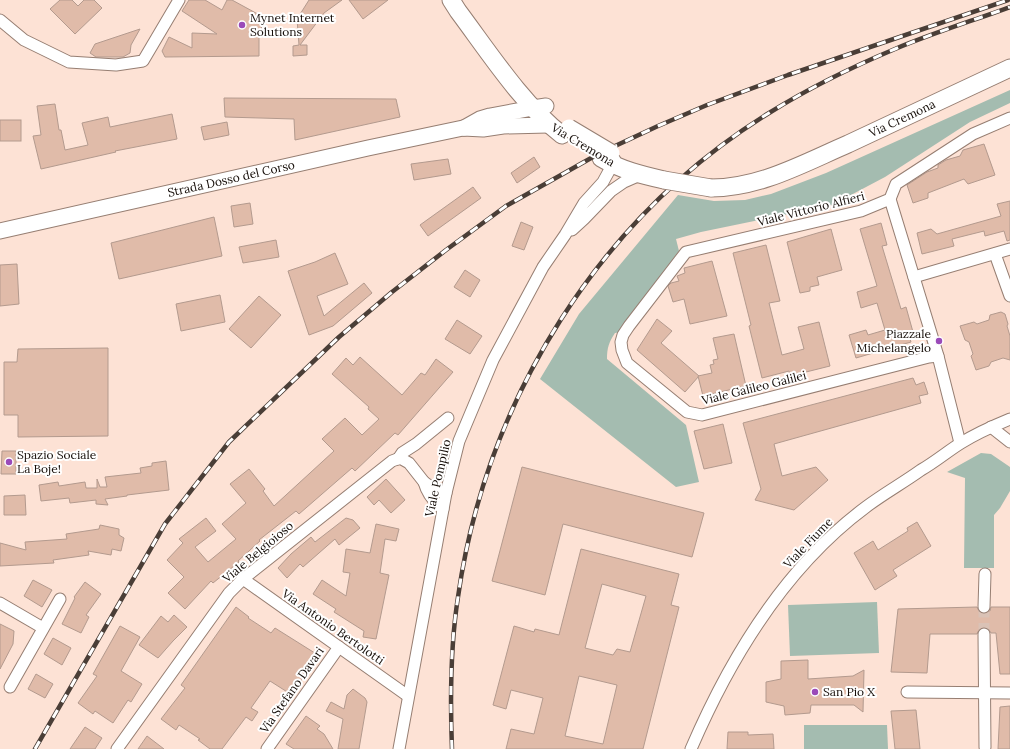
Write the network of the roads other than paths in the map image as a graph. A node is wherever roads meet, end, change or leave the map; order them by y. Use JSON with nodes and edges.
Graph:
{"nodes":[{"id":1,"x":179,"y":0,"type":"edge"},
{"id":2,"x":451,"y":0,"type":"edge"},
{"id":3,"x":458,"y":0,"type":"edge"},
{"id":4,"x":0,"y":20,"type":"edge"},
{"id":5,"x":1010,"y":68,"type":"edge"},
{"id":6,"x":511,"y":73,"type":"junction"},
{"id":7,"x":539,"y":104,"type":"junction"},
{"id":8,"x":1010,"y":118,"type":"edge"},
{"id":9,"x":548,"y":125,"type":"junction"},
{"id":10,"x":463,"y":128,"type":"junction"},
{"id":11,"x":566,"y":132,"type":"junction"},
{"id":12,"x":611,"y":158,"type":"junction"},
{"id":13,"x":640,"y":175,"type":"junction"},
{"id":14,"x":668,"y":176,"type":"junction"},
{"id":15,"x":890,"y":199,"type":"junction"},
{"id":16,"x":0,"y":231,"type":"edge"},
{"id":17,"x":565,"y":235,"type":"junction"},
{"id":18,"x":1010,"y":249,"type":"edge"},
{"id":19,"x":686,"y":252,"type":"joint"},
{"id":20,"x":995,"y":254,"type":"junction"},
{"id":21,"x":914,"y":278,"type":"junction"},
{"id":22,"x":1010,"y":296,"type":"edge"},
{"id":23,"x":938,"y":356,"type":"junction"},
{"id":24,"x":448,"y":418,"type":"dead end"},
{"id":25,"x":1010,"y":419,"type":"edge"},
{"id":26,"x":991,"y":427,"type":"junction"},
{"id":27,"x":1010,"y":442,"type":"edge"},
{"id":28,"x":960,"y":443,"type":"junction"},
{"id":29,"x":416,"y":444,"type":"junction"},
{"id":30,"x":398,"y":459,"type":"junction"},
{"id":31,"x":409,"y":463,"type":"junction"},
{"id":32,"x":424,"y":482,"type":"junction"},
{"id":33,"x":446,"y":493,"type":"junction"},
{"id":34,"x":443,"y":509,"type":"junction"},
{"id":35,"x":984,"y":574,"type":"dead end"},
{"id":36,"x":243,"y":579,"type":"junction"},
{"id":37,"x":60,"y":599,"type":"dead end"},
{"id":38,"x":0,"y":602,"type":"edge"},
{"id":39,"x":984,"y":607,"type":"tunnel mouth"},
{"id":40,"x":43,"y":628,"type":"junction"},
{"id":41,"x":984,"y":634,"type":"tunnel mouth"},
{"id":42,"x":339,"y":647,"type":"junction"},
{"id":43,"x":10,"y":687,"type":"dead end"},
{"id":44,"x":907,"y":692,"type":"dead end"},
{"id":45,"x":984,"y":693,"type":"junction"},
{"id":46,"x":1010,"y":693,"type":"edge"},
{"id":47,"x":408,"y":696,"type":"junction"},
{"id":48,"x":985,"y":747,"type":"dead end"},
{"id":49,"x":117,"y":749,"type":"edge"},
{"id":50,"x":267,"y":749,"type":"edge"},
{"id":51,"x":399,"y":749,"type":"edge"},
{"id":52,"x":690,"y":749,"type":"edge"}],
"edges":[{"from":1,"to":4,"type":"street"},
{"from":2,"to":6,"type":"main road","name":"Via Cremona"},
{"from":3,"to":6,"type":"main road","name":"Via Cremona"},
{"from":5,"to":14,"type":"main road","name":"Via Cremona"},
{"from":6,"to":7,"type":"main road","name":"Via Cremona"},
{"from":6,"to":7,"type":"main road","name":"Via Cremona"},
{"from":7,"to":9,"type":"main road","name":"Via Cremona"},
{"from":7,"to":10,"type":"main road","name":"Strada Dosso del Corso"},
{"from":7,"to":11,"type":"main road","name":"Via Cremona"},
{"from":8,"to":15,"type":"street"},
{"from":9,"to":10,"type":"main road","name":"Strada Dosso del Corso"},
{"from":9,"to":11,"type":"main road","name":"Via Cremona"},
{"from":10,"to":16,"type":"main road","name":"Strada Dosso del Corso"},
{"from":11,"to":12,"type":"main road","name":"Via Cremona","bridge":true},
{"from":12,"to":13,"type":"main road","name":"Via Cremona"},
{"from":12,"to":14,"type":"main road","name":"Via Cremona"},
{"from":12,"to":17,"type":"street","name":"Viale Pompilio"},
{"from":13,"to":14,"type":"main road","name":"Via Cremona"},
{"from":13,"to":17,"type":"street","name":"Viale Pompilio"},
{"from":15,"to":19,"type":"street","name":"Viale Vittorio Alfieri"},
{"from":15,"to":21,"type":"street"},
{"from":17,"to":33,"type":"street","name":"Viale Pompilio"},
{"from":18,"to":20,"type":"street"},
{"from":19,"to":23,"type":"street","name":"Viale Galileo Galilei"},
{"from":20,"to":21,"type":"street"},
{"from":20,"to":22,"type":"street"},
{"from":21,"to":23,"type":"street"},
{"from":23,"to":28,"type":"street"},
{"from":24,"to":29,"type":"street","name":"Viale Belgioioso"},
{"from":25,"to":26,"type":"street","name":"Viale Fiume"},
{"from":26,"to":27,"type":"street"},
{"from":26,"to":28,"type":"street","name":"Viale Fiume"},
{"from":28,"to":52,"type":"street","name":"Viale Fiume"},
{"from":29,"to":30,"type":"street","name":"Viale Belgioioso"},
{"from":29,"to":31,"type":"street"},
{"from":30,"to":31,"type":"street"},
{"from":30,"to":36,"type":"street","name":"Viale Belgioioso"},
{"from":31,"to":32,"type":"street"},
{"from":32,"to":33,"type":"street"},
{"from":32,"to":34,"type":"street"},
{"from":33,"to":34,"type":"street","name":"Viale Pompilio"},
{"from":34,"to":47,"type":"street","name":"Viale Pompilio"},
{"from":35,"to":39,"type":"street"},
{"from":36,"to":42,"type":"street","name":"Via Antonio Bertolotti"},
{"from":36,"to":49,"type":"street","name":"Viale Belgioioso"},
{"from":37,"to":40,"type":"street"},
{"from":38,"to":40,"type":"street"},
{"from":40,"to":43,"type":"street"},
{"from":41,"to":45,"type":"street"},
{"from":42,"to":47,"type":"street","name":"Via Antonio Bertolotti"},
{"from":42,"to":50,"type":"street","name":"Via Stefano Davari"},
{"from":44,"to":45,"type":"street"},
{"from":45,"to":46,"type":"street"},
{"from":45,"to":48,"type":"street"},
{"from":47,"to":51,"type":"street","name":"Viale Pompilio"}]}
